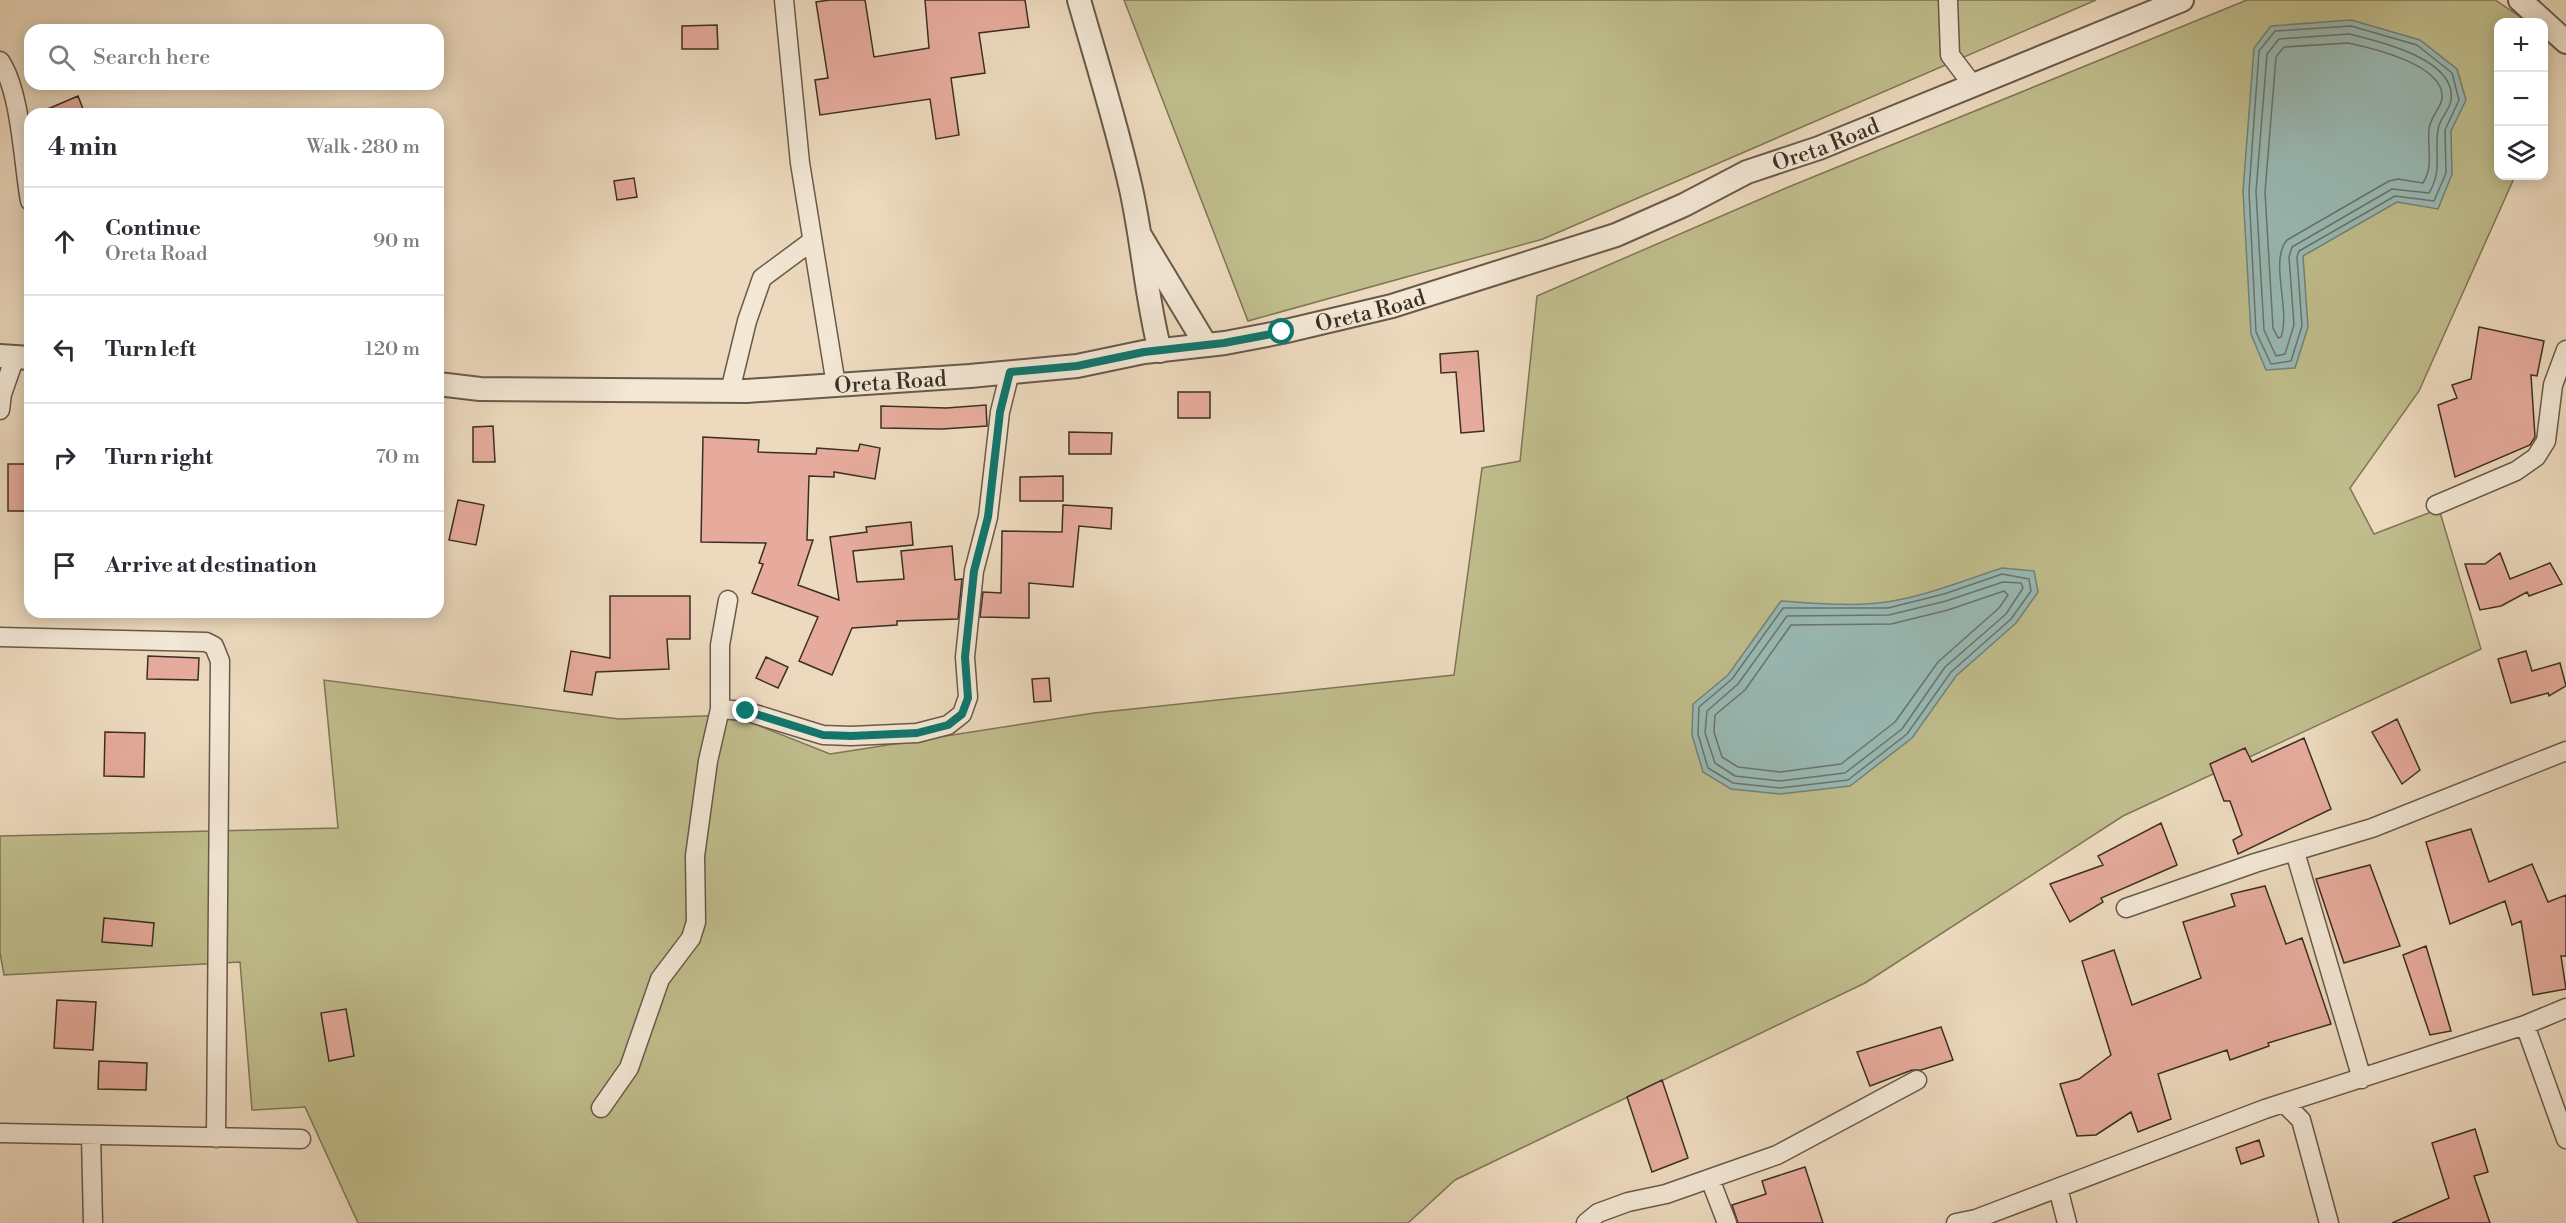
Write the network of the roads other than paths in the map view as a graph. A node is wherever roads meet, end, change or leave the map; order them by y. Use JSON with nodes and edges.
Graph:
{"nodes":[{"id":1,"x":784,"y":0,"type":"edge"},
{"id":2,"x":1079,"y":0,"type":"edge"},
{"id":3,"x":1948,"y":0,"type":"edge"},
{"id":4,"x":2520,"y":0,"type":"edge"},
{"id":5,"x":2175,"y":1,"type":"edge"},
{"id":6,"x":2566,"y":42,"type":"edge"},
{"id":7,"x":0,"y":61,"type":"edge"},
{"id":8,"x":1972,"y":84,"type":"junction"},
{"id":9,"x":24,"y":163,"type":"edge"},
{"id":10,"x":1140,"y":236,"type":"junction"},
{"id":11,"x":812,"y":241,"type":"junction"},
{"id":12,"x":1206,"y":345,"type":"junction"},
{"id":13,"x":2566,"y":350,"type":"edge"},
{"id":14,"x":1160,"y":351,"type":"junction"},
{"id":15,"x":15,"y":357,"type":"edge"},
{"id":16,"x":1010,"y":372,"type":"junction"},
{"id":17,"x":444,"y":385,"type":"edge"},
{"id":18,"x":836,"y":385,"type":"junction"},
{"id":19,"x":730,"y":391,"type":"junction"},
{"id":20,"x":2559,"y":400,"type":"edge"},
{"id":21,"x":0,"y":410,"type":"edge"},
{"id":22,"x":2436,"y":505,"type":"dead end"},
{"id":23,"x":729,"y":600,"type":"dead end"},
{"id":24,"x":0,"y":637,"type":"edge"},
{"id":25,"x":720,"y":709,"type":"junction"},
{"id":26,"x":2566,"y":751,"type":"edge"},
{"id":27,"x":2295,"y":852,"type":"junction"},
{"id":28,"x":2126,"y":908,"type":"dead end"},
{"id":29,"x":2566,"y":1008,"type":"edge"},
{"id":30,"x":2525,"y":1025,"type":"junction"},
{"id":31,"x":2362,"y":1079,"type":"junction"},
{"id":32,"x":1917,"y":1080,"type":"dead end"},
{"id":33,"x":2314,"y":1094,"type":"junction"},
{"id":34,"x":2284,"y":1103,"type":"junction"},
{"id":35,"x":601,"y":1108,"type":"dead end"},
{"id":36,"x":2301,"y":1120,"type":"junction"},
{"id":37,"x":0,"y":1133,"type":"edge"},
{"id":38,"x":92,"y":1136,"type":"junction"},
{"id":39,"x":216,"y":1138,"type":"junction"},
{"id":40,"x":301,"y":1139,"type":"dead end"},
{"id":41,"x":2566,"y":1139,"type":"edge"},
{"id":42,"x":1710,"y":1179,"type":"junction"},
{"id":43,"x":2058,"y":1188,"type":"junction"},
{"id":44,"x":93,"y":1223,"type":"edge"},
{"id":45,"x":1586,"y":1223,"type":"edge"},
{"id":46,"x":1727,"y":1223,"type":"edge"},
{"id":47,"x":1956,"y":1223,"type":"edge"},
{"id":48,"x":2067,"y":1223,"type":"edge"},
{"id":49,"x":2329,"y":1223,"type":"edge"}],
"edges":[{"from":1,"to":11,"type":"street"},
{"from":2,"to":10,"type":"street"},
{"from":3,"to":8,"type":"street"},
{"from":4,"to":6,"type":"street"},
{"from":5,"to":8,"type":"street","name":"Oreta Road"},
{"from":7,"to":9,"type":"street"},
{"from":8,"to":12,"type":"street","name":"Oreta Road"},
{"from":10,"to":12,"type":"street"},
{"from":10,"to":14,"type":"street"},
{"from":11,"to":18,"type":"street"},
{"from":11,"to":19,"type":"street"},
{"from":12,"to":14,"type":"street","name":"Oreta Road"},
{"from":13,"to":20,"type":"street"},
{"from":14,"to":16,"type":"street","name":"Oreta Road"},
{"from":15,"to":21,"type":"street"},
{"from":16,"to":18,"type":"street","name":"Oreta Road"},
{"from":16,"to":25,"type":"street"},
{"from":17,"to":19,"type":"street","name":"Oreta Road"},
{"from":18,"to":19,"type":"street","name":"Oreta Road"},
{"from":20,"to":22,"type":"street"},
{"from":23,"to":25,"type":"street"},
{"from":24,"to":39,"type":"street"},
{"from":25,"to":35,"type":"street"},
{"from":26,"to":27,"type":"street"},
{"from":27,"to":28,"type":"street"},
{"from":27,"to":31,"type":"street"},
{"from":29,"to":30,"type":"street"},
{"from":30,"to":31,"type":"street"},
{"from":30,"to":41,"type":"street"},
{"from":31,"to":33,"type":"street"},
{"from":32,"to":42,"type":"street"},
{"from":33,"to":34,"type":"street"},
{"from":33,"to":36,"type":"street"},
{"from":34,"to":36,"type":"street"},
{"from":34,"to":43,"type":"street"},
{"from":36,"to":49,"type":"street"},
{"from":37,"to":38,"type":"street"},
{"from":38,"to":39,"type":"street"},
{"from":38,"to":44,"type":"street"},
{"from":39,"to":40,"type":"street"},
{"from":42,"to":45,"type":"street"},
{"from":42,"to":46,"type":"street"},
{"from":43,"to":47,"type":"street"},
{"from":43,"to":48,"type":"street"}]}
